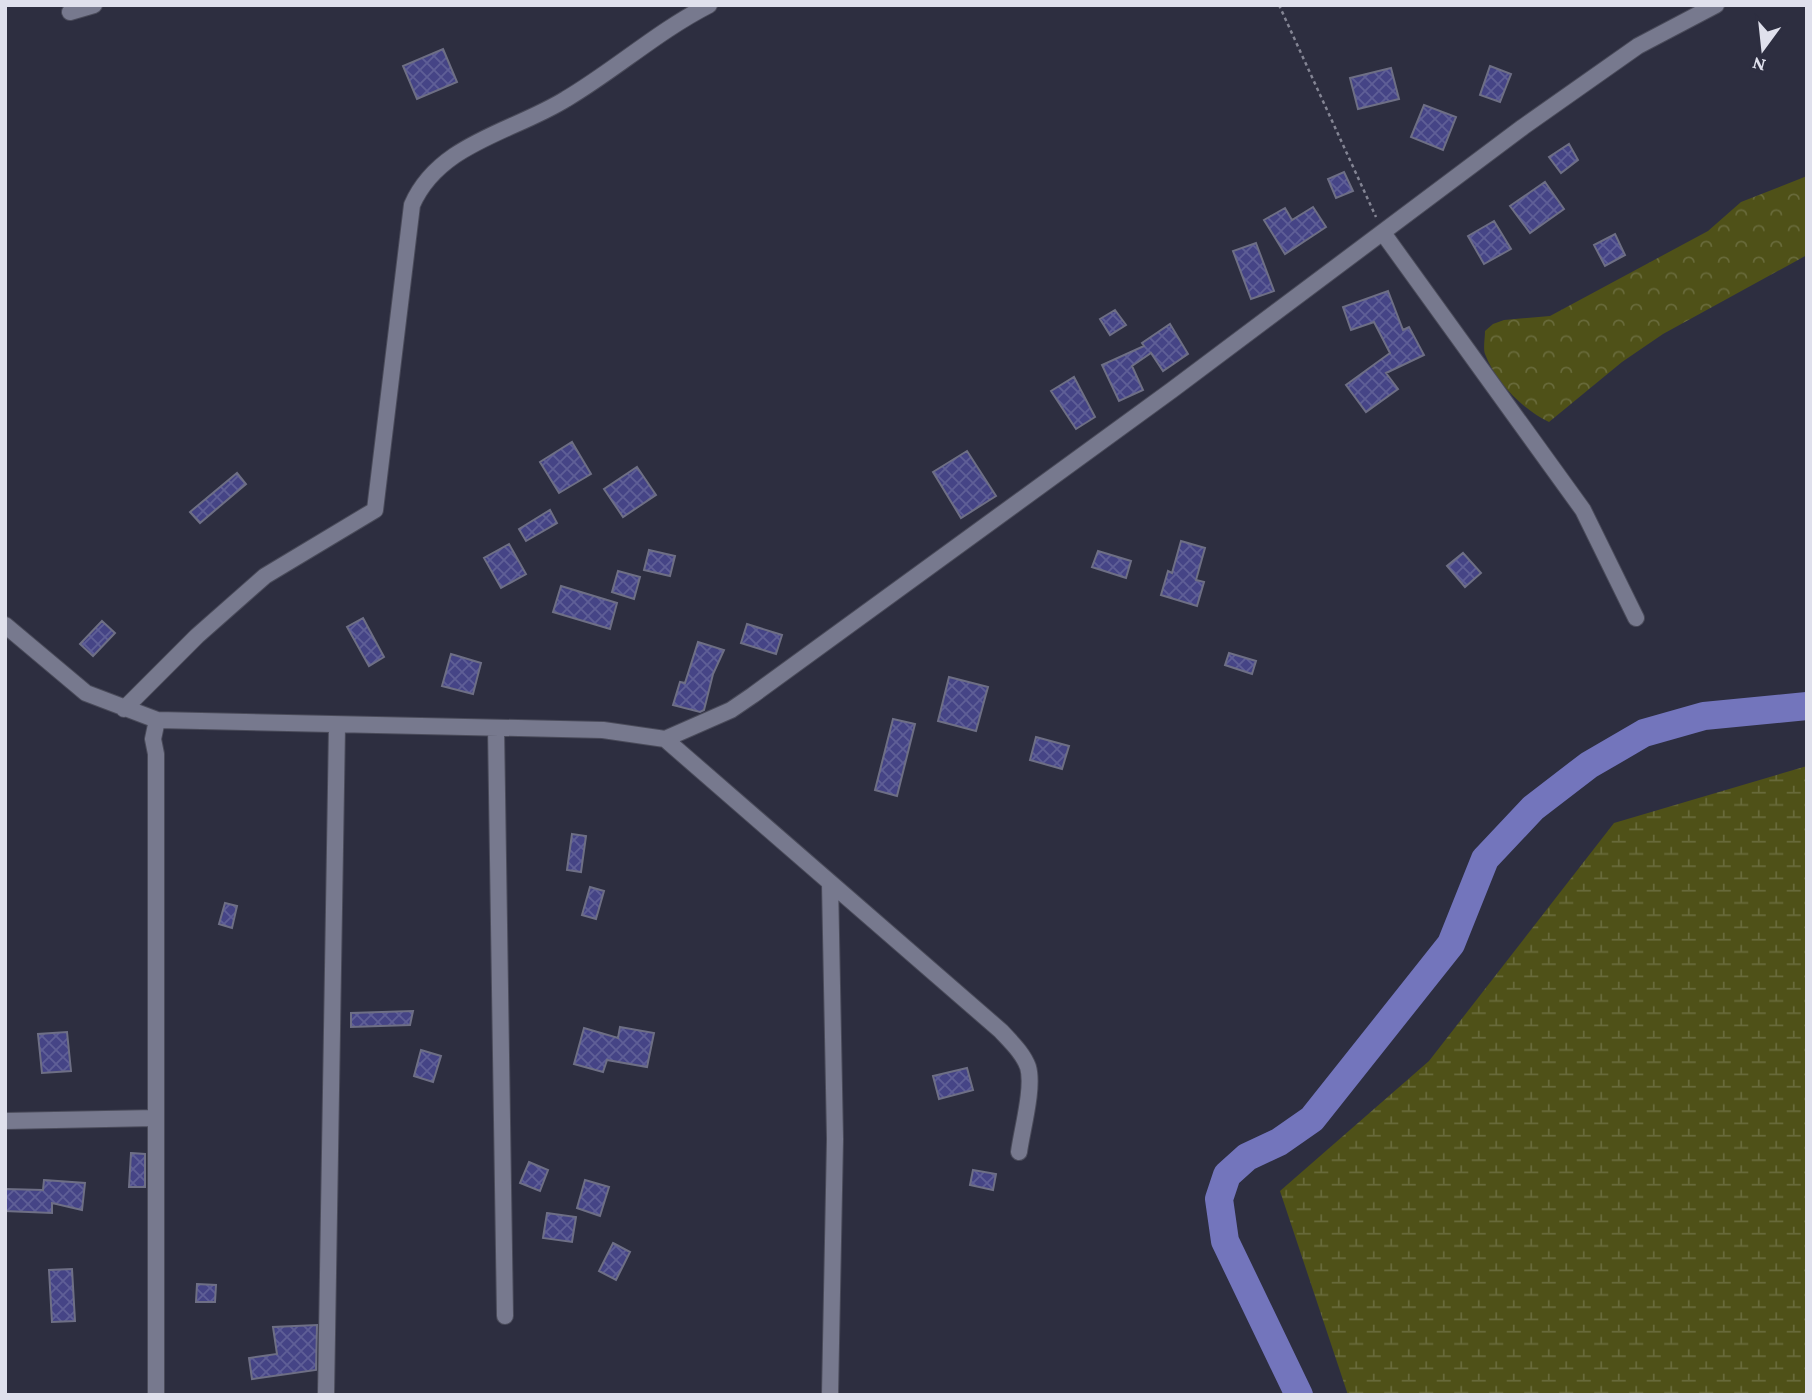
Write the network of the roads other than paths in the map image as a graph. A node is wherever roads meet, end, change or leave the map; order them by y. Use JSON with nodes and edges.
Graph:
{"nodes":[{"id":1,"x":94,"y":5,"type":"edge"},
{"id":2,"x":709,"y":5,"type":"edge"},
{"id":3,"x":1716,"y":5,"type":"edge"},
{"id":4,"x":70,"y":12,"type":"dead end"},
{"id":5,"x":1383,"y":233,"type":"junction"},
{"id":6,"x":1636,"y":618,"type":"dead end"},
{"id":7,"x":5,"y":625,"type":"edge"},
{"id":8,"x":124,"y":709,"type":"junction"},
{"id":9,"x":157,"y":720,"type":"junction"},
{"id":10,"x":337,"y":726,"type":"junction"},
{"id":11,"x":496,"y":728,"type":"junction"},
{"id":12,"x":665,"y":739,"type":"junction"},
{"id":13,"x":830,"y":883,"type":"junction"},
{"id":14,"x":155,"y":1118,"type":"junction"},
{"id":15,"x":5,"y":1121,"type":"edge"},
{"id":16,"x":1019,"y":1152,"type":"dead end"},
{"id":17,"x":505,"y":1316,"type":"dead end"},
{"id":18,"x":156,"y":1395,"type":"edge"},
{"id":19,"x":327,"y":1395,"type":"edge"},
{"id":20,"x":830,"y":1395,"type":"edge"}],
"edges":[{"from":1,"to":4,"type":"street"},
{"from":2,"to":8,"type":"street"},
{"from":3,"to":5,"type":"street"},
{"from":5,"to":6,"type":"street"},
{"from":5,"to":12,"type":"street"},
{"from":7,"to":8,"type":"street"},
{"from":8,"to":9,"type":"street"},
{"from":9,"to":10,"type":"street"},
{"from":9,"to":14,"type":"street"},
{"from":10,"to":11,"type":"street"},
{"from":10,"to":19,"type":"street"},
{"from":11,"to":12,"type":"street"},
{"from":11,"to":17,"type":"street"},
{"from":12,"to":13,"type":"street"},
{"from":13,"to":16,"type":"street"},
{"from":13,"to":20,"type":"street"},
{"from":14,"to":15,"type":"street"},
{"from":14,"to":18,"type":"street"}]}
